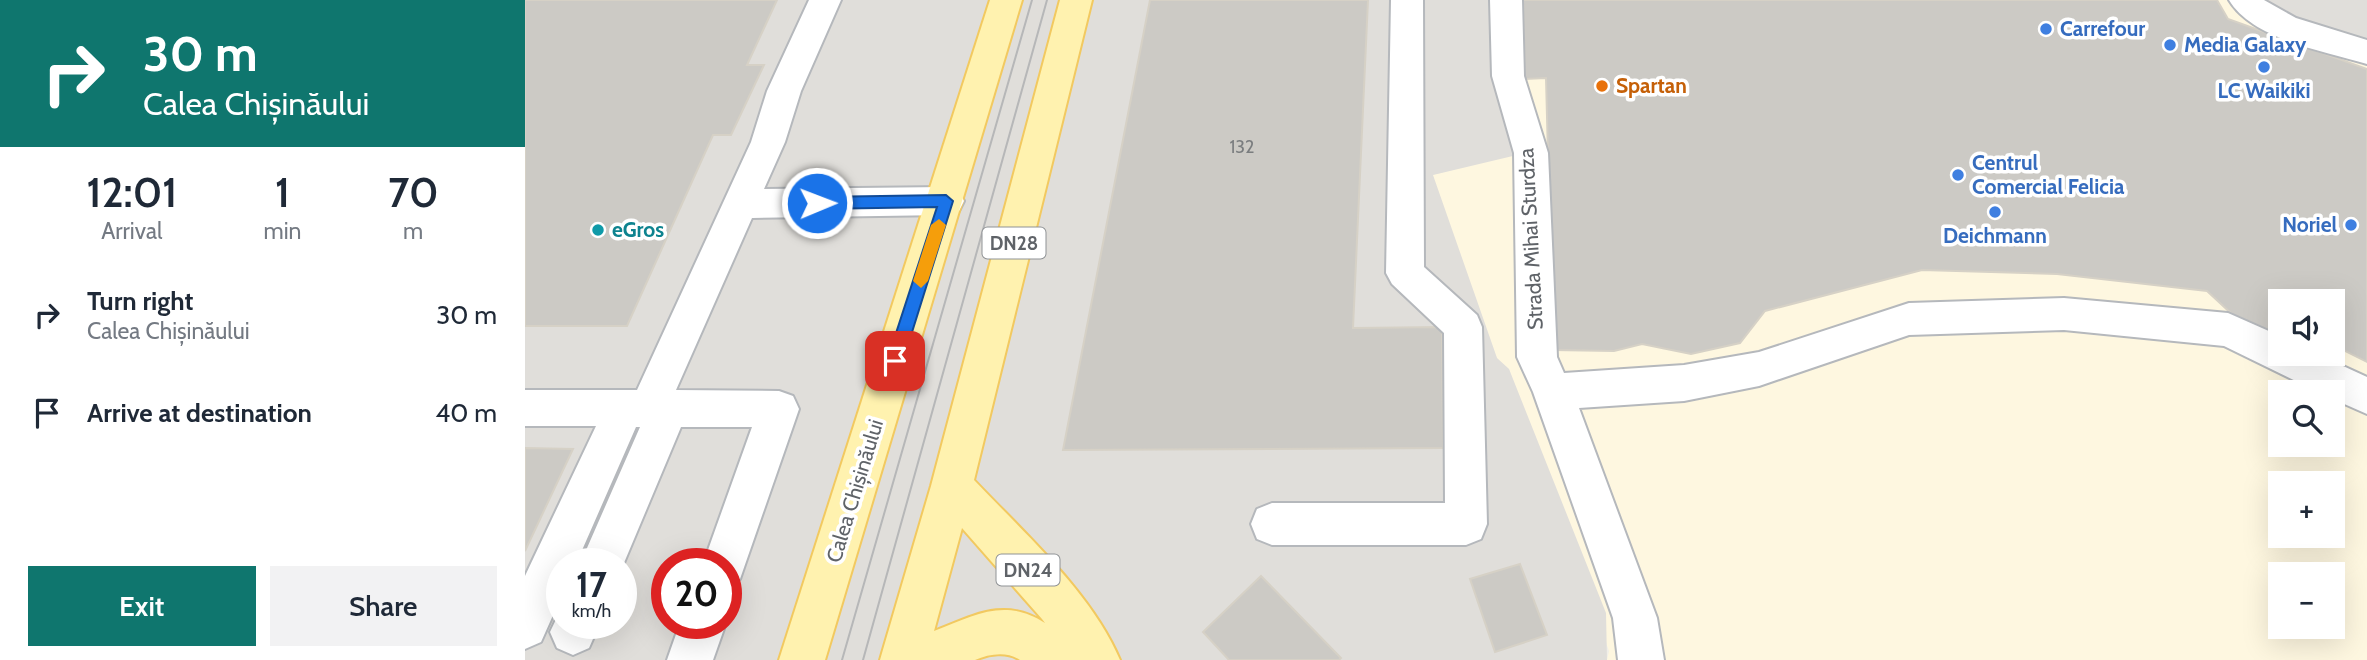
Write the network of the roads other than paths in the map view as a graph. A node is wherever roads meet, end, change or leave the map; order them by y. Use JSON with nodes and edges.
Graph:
{"nodes":[{"id":1,"x":825,"y":0,"type":"edge"},
{"id":2,"x":1006,"y":0,"type":"edge"},
{"id":3,"x":1076,"y":0,"type":"edge"},
{"id":4,"x":1407,"y":0,"type":"edge"},
{"id":5,"x":1506,"y":0,"type":"edge"},
{"id":6,"x":2245,"y":0,"type":"edge"},
{"id":7,"x":2367,"y":52,"type":"edge"},
{"id":8,"x":946,"y":201,"type":"junction"},
{"id":9,"x":740,"y":204,"type":"junction"},
{"id":10,"x":1553,"y":392,"type":"junction"},
{"id":11,"x":2367,"y":396,"type":"edge"},
{"id":12,"x":648,"y":407,"type":"junction"},
{"id":13,"x":525,"y":408,"type":"edge"},
{"id":14,"x":952,"y":486,"type":"junction"},
{"id":15,"x":1272,"y":524,"type":"dead end"},
{"id":16,"x":607,"y":548,"type":"edge"},
{"id":17,"x":731,"y":548,"type":"edge"},
{"id":18,"x":525,"y":626,"type":"edge"},
{"id":19,"x":697,"y":639,"type":"edge"},
{"id":20,"x":690,"y":660,"type":"edge"},
{"id":21,"x":802,"y":660,"type":"edge"},
{"id":22,"x":903,"y":660,"type":"edge"},
{"id":23,"x":917,"y":660,"type":"edge"},
{"id":24,"x":1061,"y":660,"type":"edge"},
{"id":25,"x":1097,"y":660,"type":"edge"},
{"id":26,"x":1641,"y":660,"type":"edge"}],
"edges":[{"from":1,"to":9,"type":"lane"},
{"from":2,"to":8,"type":"main road","name":"Calea Chișinăului"},
{"from":3,"to":14,"type":"main road","number":"DN28"},
{"from":4,"to":15,"type":"lane"},
{"from":5,"to":10,"type":"lane","name":"Strada Mihai Sturdza"},
{"from":6,"to":7,"type":"lane"},
{"from":8,"to":9,"type":"lane"},
{"from":8,"to":21,"type":"main road","name":"Calea Chișinăului"},
{"from":9,"to":12,"type":"lane"},
{"from":10,"to":11,"type":"lane"},
{"from":10,"to":26,"type":"lane","name":"Strada Mihai Sturdza"},
{"from":12,"to":13,"type":"lane"},
{"from":12,"to":16,"type":"lane"},
{"from":12,"to":17,"type":"lane"},
{"from":12,"to":18,"type":"lane"},
{"from":14,"to":22,"type":"main road","number":"DN28"},
{"from":14,"to":25,"type":"main road","number":"DN24"},
{"from":19,"to":20,"type":"lane"},
{"from":23,"to":24,"type":"main road"}]}
